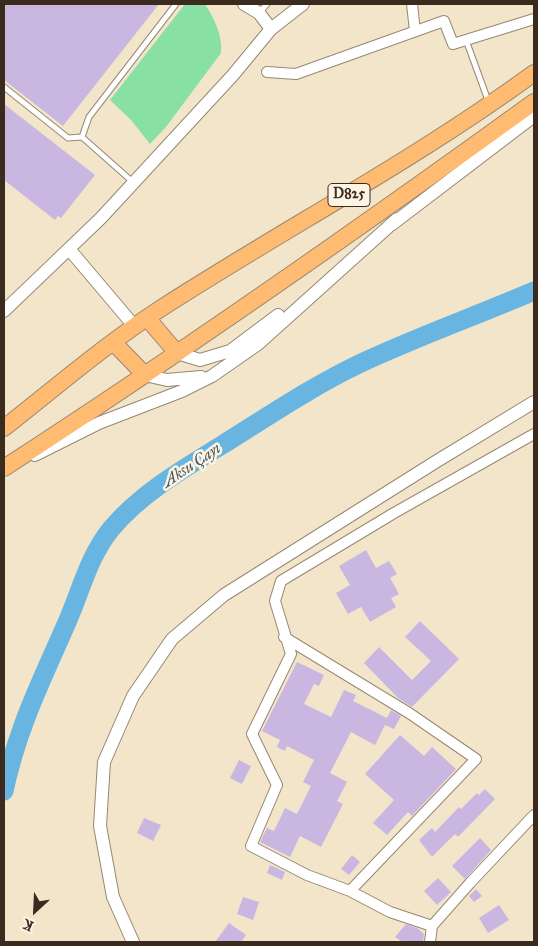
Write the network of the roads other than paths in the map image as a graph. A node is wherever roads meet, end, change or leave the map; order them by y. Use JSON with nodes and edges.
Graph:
{"nodes":[{"id":1,"x":176,"y":4,"type":"edge"},
{"id":2,"x":244,"y":4,"type":"edge"},
{"id":3,"x":304,"y":4,"type":"edge"},
{"id":4,"x":412,"y":4,"type":"edge"},
{"id":5,"x":262,"y":7,"type":"edge"},
{"id":6,"x":534,"y":20,"type":"edge"},
{"id":7,"x":271,"y":30,"type":"junction"},
{"id":8,"x":415,"y":31,"type":"junction"},
{"id":9,"x":466,"y":40,"type":"junction"},
{"id":10,"x":268,"y":72,"type":"dead end"},
{"id":11,"x":534,"y":73,"type":"edge"},
{"id":12,"x":4,"y":87,"type":"edge"},
{"id":13,"x":534,"y":102,"type":"edge"},
{"id":14,"x":490,"y":105,"type":"junction"},
{"id":15,"x":534,"y":116,"type":"edge"},
{"id":16,"x":82,"y":137,"type":"junction"},
{"id":17,"x":134,"y":184,"type":"junction"},
{"id":18,"x":397,"y":219,"type":"junction"},
{"id":19,"x":69,"y":249,"type":"junction"},
{"id":20,"x":4,"y":311,"type":"edge"},
{"id":21,"x":147,"y":318,"type":"junction"},
{"id":22,"x":111,"y":345,"type":"junction"},
{"id":23,"x":177,"y":353,"type":"junction"},
{"id":24,"x":145,"y":375,"type":"junction"},
{"id":25,"x":212,"y":376,"type":"junction"},
{"id":26,"x":534,"y":402,"type":"edge"},
{"id":27,"x":4,"y":428,"type":"edge"},
{"id":28,"x":534,"y":434,"type":"edge"},
{"id":29,"x":4,"y":470,"type":"edge"},
{"id":30,"x":284,"y":636,"type":"junction"},
{"id":31,"x":534,"y":816,"type":"edge"},
{"id":32,"x":350,"y":891,"type":"junction"},
{"id":33,"x":432,"y":926,"type":"junction"},
{"id":34,"x":133,"y":942,"type":"edge"},
{"id":35,"x":430,"y":942,"type":"edge"}],
"edges":[{"from":1,"to":16,"type":"lane"},
{"from":2,"to":5,"type":"street"},
{"from":3,"to":7,"type":"street"},
{"from":4,"to":8,"type":"street"},
{"from":5,"to":7,"type":"street"},
{"from":6,"to":9,"type":"street"},
{"from":7,"to":17,"type":"street"},
{"from":8,"to":9,"type":"street"},
{"from":8,"to":10,"type":"street"},
{"from":9,"to":14,"type":"lane"},
{"from":11,"to":14,"type":"highway","number":"D825"},
{"from":12,"to":16,"type":"lane"},
{"from":13,"to":23,"type":"highway"},
{"from":14,"to":21,"type":"highway","number":"D825"},
{"from":15,"to":18,"type":"street"},
{"from":16,"to":17,"type":"lane"},
{"from":17,"to":19,"type":"street"},
{"from":18,"to":23,"type":"street"},
{"from":18,"to":25,"type":"street"},
{"from":19,"to":20,"type":"street"},
{"from":19,"to":21,"type":"street"},
{"from":21,"to":22,"type":"highway"},
{"from":21,"to":23,"type":"highway"},
{"from":22,"to":24,"type":"highway"},
{"from":22,"to":27,"type":"highway"},
{"from":23,"to":24,"type":"highway"},
{"from":24,"to":25,"type":"street"},
{"from":24,"to":29,"type":"highway"},
{"from":25,"to":29,"type":"street"},
{"from":26,"to":34,"type":"street"},
{"from":28,"to":30,"type":"street"},
{"from":30,"to":32,"type":"street"},
{"from":30,"to":32,"type":"street"},
{"from":31,"to":33,"type":"street"},
{"from":32,"to":33,"type":"street"},
{"from":33,"to":35,"type":"street"}]}
